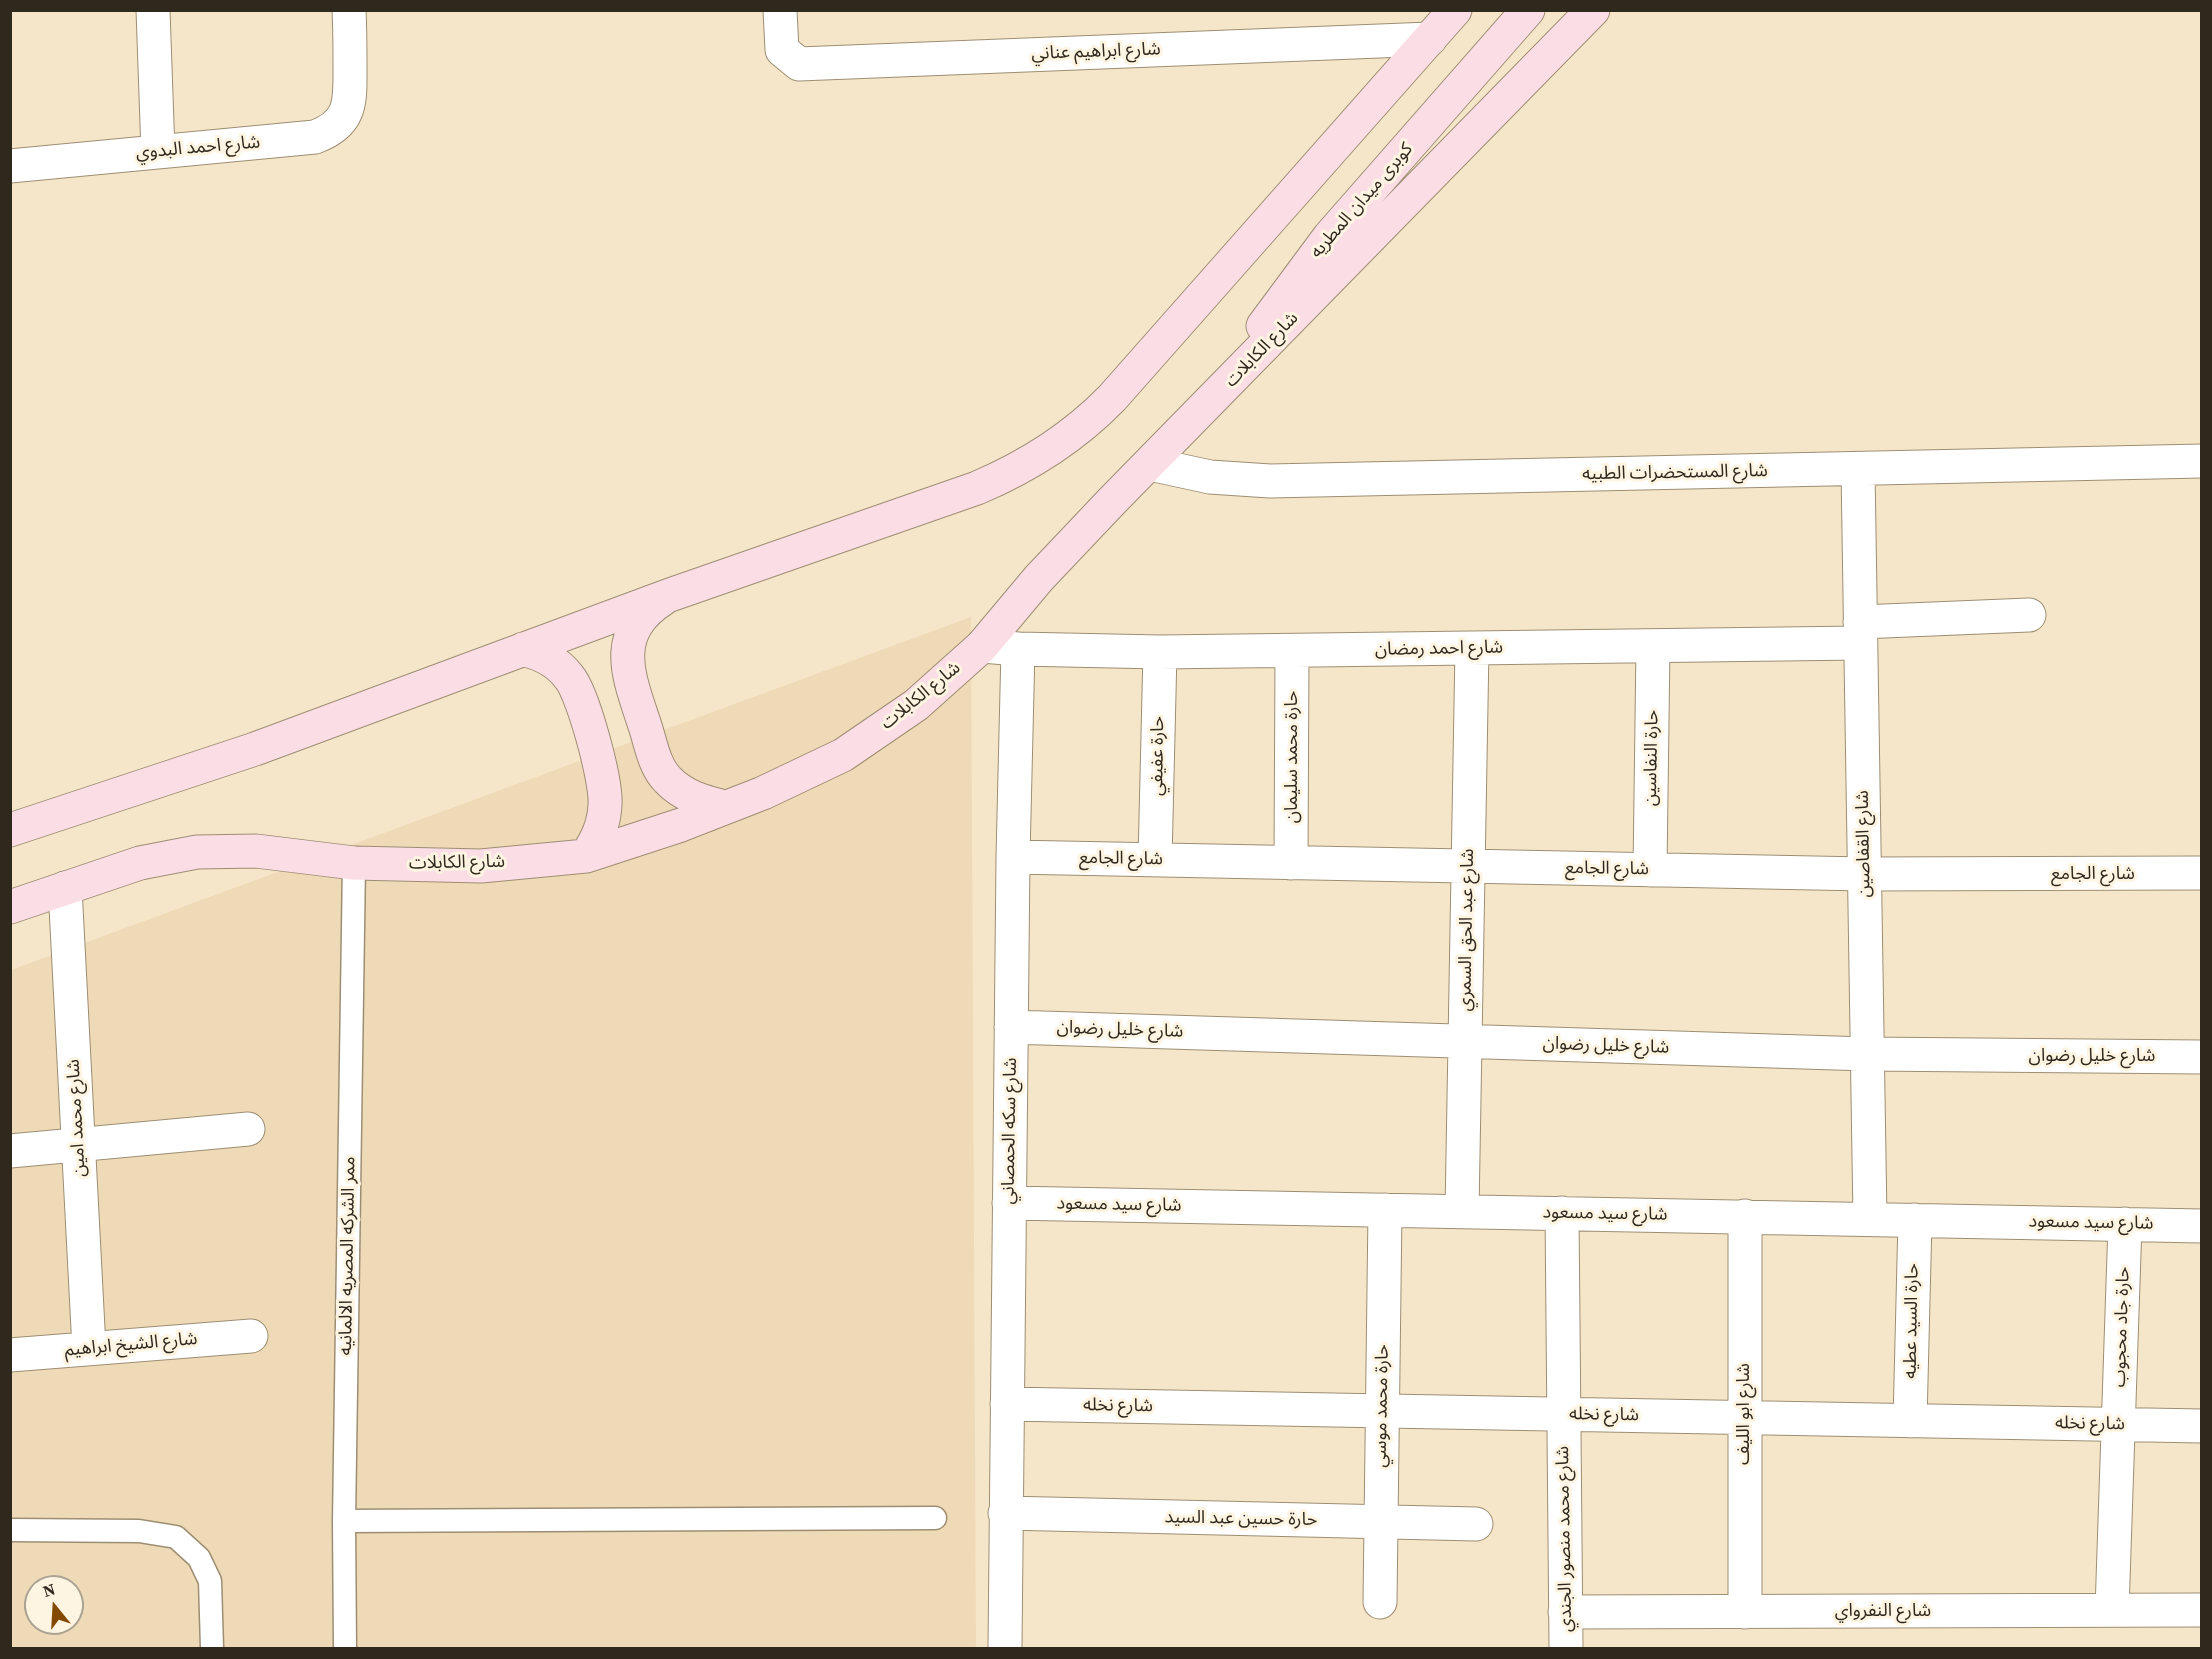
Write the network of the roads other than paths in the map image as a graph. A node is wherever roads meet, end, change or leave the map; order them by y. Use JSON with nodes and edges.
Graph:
{"nodes":[{"id":1,"x":153,"y":10,"type":"edge"},
{"id":2,"x":349,"y":10,"type":"edge"},
{"id":3,"x":1455,"y":10,"type":"edge"},
{"id":4,"x":1528,"y":10,"type":"edge"},
{"id":5,"x":1593,"y":10,"type":"edge"},
{"id":6,"x":780,"y":23,"type":"edge"},
{"id":7,"x":1430,"y":39,"type":"junction"},
{"id":8,"x":158,"y":152,"type":"junction"},
{"id":9,"x":10,"y":166,"type":"edge"},
{"id":10,"x":1211,"y":402,"type":"junction"},
{"id":11,"x":2202,"y":461,"type":"edge"},
{"id":12,"x":1150,"y":464,"type":"junction"},
{"id":13,"x":1858,"y":470,"type":"junction"},
{"id":14,"x":670,"y":595,"type":"junction"},
{"id":15,"x":2029,"y":615,"type":"dead end"},
{"id":16,"x":1860,"y":633,"type":"junction"},
{"id":17,"x":982,"y":646,"type":"junction"},
{"id":18,"x":1653,"y":646,"type":"junction"},
{"id":19,"x":1472,"y":648,"type":"junction"},
{"id":20,"x":523,"y":650,"type":"junction"},
{"id":21,"x":1018,"y":650,"type":"junction"},
{"id":22,"x":1292,"y":651,"type":"junction"},
{"id":23,"x":1160,"y":652,"type":"junction"},
{"id":24,"x":725,"y":807,"type":"junction"},
{"id":25,"x":10,"y":830,"type":"edge"},
{"id":26,"x":586,"y":856,"type":"junction"},
{"id":27,"x":1013,"y":857,"type":"junction"},
{"id":28,"x":1155,"y":860,"type":"junction"},
{"id":29,"x":354,"y":862,"type":"junction"},
{"id":30,"x":1291,"y":863,"type":"junction"},
{"id":31,"x":1468,"y":867,"type":"junction"},
{"id":32,"x":1650,"y":870,"type":"junction"},
{"id":33,"x":2202,"y":873,"type":"edge"},
{"id":34,"x":1864,"y":874,"type":"junction"},
{"id":35,"x":65,"y":888,"type":"junction"},
{"id":36,"x":10,"y":907,"type":"edge"},
{"id":37,"x":1011,"y":1027,"type":"junction"},
{"id":38,"x":1465,"y":1041,"type":"junction"},
{"id":39,"x":1867,"y":1054,"type":"junction"},
{"id":40,"x":2202,"y":1057,"type":"edge"},
{"id":41,"x":248,"y":1129,"type":"dead end"},
{"id":42,"x":78,"y":1143,"type":"junction"},
{"id":43,"x":10,"y":1151,"type":"edge"},
{"id":44,"x":1009,"y":1203,"type":"junction"},
{"id":45,"x":1384,"y":1210,"type":"junction"},
{"id":46,"x":1462,"y":1211,"type":"junction"},
{"id":47,"x":1562,"y":1214,"type":"junction"},
{"id":48,"x":1745,"y":1216,"type":"junction"},
{"id":49,"x":1870,"y":1219,"type":"junction"},
{"id":50,"x":1915,"y":1220,"type":"junction"},
{"id":51,"x":2125,"y":1224,"type":"junction"},
{"id":52,"x":2202,"y":1226,"type":"edge"},
{"id":53,"x":251,"y":1336,"type":"dead end"},
{"id":54,"x":89,"y":1348,"type":"junction"},
{"id":55,"x":10,"y":1355,"type":"edge"},
{"id":56,"x":1007,"y":1404,"type":"junction"},
{"id":57,"x":1382,"y":1411,"type":"junction"},
{"id":58,"x":1563,"y":1415,"type":"junction"},
{"id":59,"x":1744,"y":1418,"type":"junction"},
{"id":60,"x":1910,"y":1421,"type":"junction"},
{"id":61,"x":2119,"y":1425,"type":"junction"},
{"id":62,"x":2202,"y":1426,"type":"edge"},
{"id":63,"x":1005,"y":1514,"type":"junction"},
{"id":64,"x":934,"y":1518,"type":"dead end"},
{"id":65,"x":344,"y":1521,"type":"junction"},
{"id":66,"x":1381,"y":1522,"type":"junction"},
{"id":67,"x":1476,"y":1524,"type":"dead end"},
{"id":68,"x":10,"y":1530,"type":"edge"},
{"id":69,"x":1380,"y":1602,"type":"dead end"},
{"id":70,"x":2112,"y":1610,"type":"junction"},
{"id":71,"x":2202,"y":1610,"type":"edge"},
{"id":72,"x":1565,"y":1612,"type":"junction"},
{"id":73,"x":1745,"y":1612,"type":"junction"},
{"id":74,"x":212,"y":1648,"type":"edge"},
{"id":75,"x":345,"y":1648,"type":"edge"},
{"id":76,"x":1005,"y":1648,"type":"edge"},
{"id":77,"x":1566,"y":1648,"type":"edge"}],
"edges":[{"from":1,"to":8,"type":"street"},
{"from":2,"to":8,"type":"street","name":"شارع احمد البدوي"},
{"from":3,"to":7,"type":"main road"},
{"from":4,"to":10,"type":"main road","name":"كوبرى ميدان المطريه"},
{"from":5,"to":10,"type":"main road","name":"شارع الكابلات"},
{"from":6,"to":7,"type":"street","name":"شارع ابراهيم عناني"},
{"from":7,"to":14,"type":"main road"},
{"from":8,"to":9,"type":"street","name":"شارع احمد البدوي"},
{"from":10,"to":12,"type":"main road","name":"شارع الكابلات"},
{"from":11,"to":13,"type":"street","name":"شارع المستحضرات الطبيه"},
{"from":12,"to":13,"type":"street","name":"شارع المستحضرات الطبيه"},
{"from":12,"to":17,"type":"main road","name":"شارع الكابلات"},
{"from":13,"to":16,"type":"street","name":"شارع القفاصين"},
{"from":14,"to":20,"type":"main road"},
{"from":14,"to":24,"type":"main road"},
{"from":15,"to":16,"type":"street","name":"شارع احمد رمضان"},
{"from":16,"to":18,"type":"street","name":"شارع احمد رمضان"},
{"from":16,"to":34,"type":"street","name":"شارع القفاصين"},
{"from":17,"to":21,"type":"street"},
{"from":17,"to":24,"type":"main road","name":"شارع الكابلات"},
{"from":18,"to":19,"type":"street","name":"شارع احمد رمضان"},
{"from":18,"to":32,"type":"street","name":"حارة النفاسين"},
{"from":19,"to":22,"type":"street","name":"شارع احمد رمضان"},
{"from":19,"to":31,"type":"street","name":"شارع عبد الحق السمري"},
{"from":20,"to":25,"type":"main road"},
{"from":20,"to":26,"type":"main road"},
{"from":21,"to":23,"type":"street","name":"شارع احمد رمضان"},
{"from":21,"to":27,"type":"street","name":"شارع سكه الحمصاني"},
{"from":22,"to":23,"type":"street","name":"شارع احمد رمضان"},
{"from":22,"to":30,"type":"street","name":"حارة محمد سليمان"},
{"from":23,"to":28,"type":"street","name":"حارة عفيفي"},
{"from":24,"to":26,"type":"main road","name":"شارع الكابلات"},
{"from":26,"to":29,"type":"main road","name":"شارع الكابلات"},
{"from":27,"to":28,"type":"street","name":"شارع الجامع"},
{"from":27,"to":37,"type":"street","name":"شارع سكه الحمصاني"},
{"from":28,"to":30,"type":"street","name":"شارع الجامع"},
{"from":29,"to":35,"type":"main road","name":"شارع الكابلات"},
{"from":29,"to":65,"type":"lane","name":"ممر الشركه المصريه الالمانيه"},
{"from":30,"to":31,"type":"street","name":"شارع الجامع"},
{"from":31,"to":32,"type":"street","name":"شارع الجامع"},
{"from":31,"to":38,"type":"street","name":"شارع عبد الحق السمري"},
{"from":32,"to":34,"type":"street","name":"شارع الجامع"},
{"from":33,"to":34,"type":"street","name":"شارع الجامع"},
{"from":34,"to":39,"type":"street","name":"شارع القفاصين"},
{"from":35,"to":36,"type":"main road","name":"شارع الكابلات"},
{"from":35,"to":42,"type":"street","name":"شارع محمد امين"},
{"from":37,"to":38,"type":"street","name":"شارع خليل رضوان"},
{"from":37,"to":44,"type":"street","name":"شارع سكه الحمصاني"},
{"from":38,"to":39,"type":"street","name":"شارع خليل رضوان"},
{"from":38,"to":46,"type":"street","name":"شارع عبد الحق السمري"},
{"from":39,"to":40,"type":"street","name":"شارع خليل رضوان"},
{"from":39,"to":49,"type":"street","name":"شارع القفاصين"},
{"from":41,"to":42,"type":"street"},
{"from":42,"to":43,"type":"street"},
{"from":42,"to":54,"type":"street","name":"شارع محمد امين"},
{"from":44,"to":45,"type":"street","name":"شارع سيد مسعود"},
{"from":44,"to":56,"type":"street","name":"شارع سكه الحمصاني"},
{"from":45,"to":46,"type":"street","name":"شارع سيد مسعود"},
{"from":45,"to":57,"type":"street","name":"حارة محمد موسي"},
{"from":46,"to":47,"type":"street","name":"شارع سيد مسعود"},
{"from":47,"to":48,"type":"street","name":"شارع سيد مسعود"},
{"from":47,"to":58,"type":"street","name":"شارع محمد منصور الجندي"},
{"from":48,"to":49,"type":"street","name":"شارع سيد مسعود"},
{"from":48,"to":59,"type":"street","name":"شارع ابو الليف"},
{"from":49,"to":50,"type":"street","name":"شارع سيد مسعود"},
{"from":50,"to":51,"type":"street","name":"شارع سيد مسعود"},
{"from":50,"to":60,"type":"street","name":"حارة السيد عطيه"},
{"from":51,"to":52,"type":"street","name":"شارع سيد مسعود"},
{"from":51,"to":61,"type":"street","name":"حارة جاد محجوب"},
{"from":53,"to":54,"type":"street","name":"شارع الشيخ ابراهيم"},
{"from":54,"to":55,"type":"street","name":"شارع الشيخ ابراهيم"},
{"from":56,"to":57,"type":"street","name":"شارع نخله"},
{"from":56,"to":63,"type":"street","name":"شارع سكه الحمصاني"},
{"from":57,"to":58,"type":"street","name":"شارع نخله"},
{"from":57,"to":66,"type":"street","name":"حارة محمد موسي"},
{"from":58,"to":59,"type":"street","name":"شارع نخله"},
{"from":58,"to":72,"type":"street","name":"شارع محمد منصور الجندي"},
{"from":59,"to":60,"type":"street","name":"شارع نخله"},
{"from":59,"to":73,"type":"street","name":"شارع ابو الليف"},
{"from":60,"to":61,"type":"street","name":"شارع نخله"},
{"from":61,"to":62,"type":"street","name":"شارع نخله"},
{"from":61,"to":70,"type":"street","name":"حارة جاد محجوب"},
{"from":63,"to":66,"type":"street","name":"حارة حسين عبد السيد"},
{"from":63,"to":76,"type":"street","name":"شارع سكه الحمصاني"},
{"from":64,"to":65,"type":"lane"},
{"from":65,"to":75,"type":"lane","name":"ممر الشركه المصريه الالمانيه"},
{"from":66,"to":67,"type":"street","name":"حارة حسين عبد السيد"},
{"from":66,"to":69,"type":"street","name":"حارة محمد موسي"},
{"from":68,"to":74,"type":"lane"},
{"from":70,"to":71,"type":"street","name":"شارع النفرواي"},
{"from":70,"to":73,"type":"street","name":"شارع النفرواي"},
{"from":72,"to":73,"type":"street","name":"شارع النفرواي"},
{"from":72,"to":77,"type":"street","name":"شارع محمد منصور الجندي"}]}
